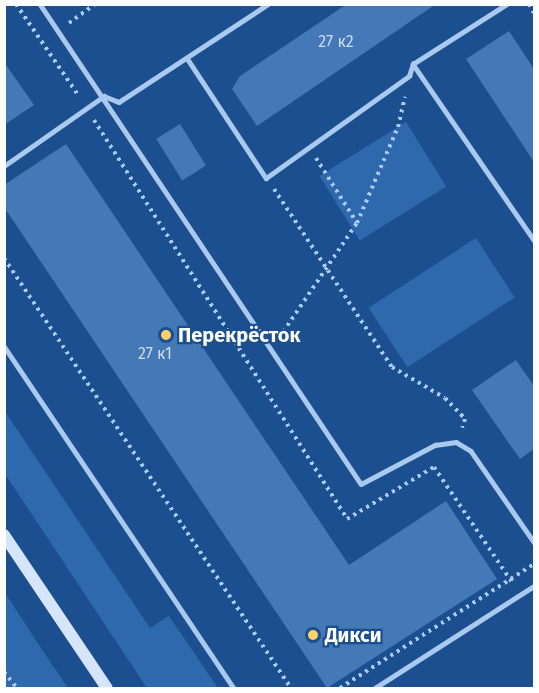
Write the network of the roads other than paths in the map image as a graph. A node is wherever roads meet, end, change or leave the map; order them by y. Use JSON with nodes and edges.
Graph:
{"nodes":[{"id":1,"x":40,"y":4,"type":"edge"},
{"id":2,"x":268,"y":4,"type":"edge"},
{"id":3,"x":507,"y":4,"type":"edge"},
{"id":4,"x":188,"y":58,"type":"junction"},
{"id":5,"x":413,"y":64,"type":"junction"},
{"id":6,"x":104,"y":96,"type":"junction"},
{"id":7,"x":4,"y":166,"type":"edge"},
{"id":8,"x":534,"y":240,"type":"edge"},
{"id":9,"x":4,"y":346,"type":"edge"},
{"id":10,"x":4,"y":535,"type":"edge"},
{"id":11,"x":534,"y":542,"type":"edge"},
{"id":12,"x":534,"y":586,"type":"edge"},
{"id":13,"x":107,"y":688,"type":"edge"},
{"id":14,"x":234,"y":688,"type":"edge"},
{"id":15,"x":375,"y":688,"type":"edge"}],
"edges":[{"from":1,"to":6,"type":"lane"},
{"from":2,"to":4,"type":"lane"},
{"from":3,"to":5,"type":"lane"},
{"from":4,"to":5,"type":"lane"},
{"from":4,"to":6,"type":"lane"},
{"from":5,"to":8,"type":"lane"},
{"from":6,"to":7,"type":"lane"},
{"from":6,"to":11,"type":"lane"},
{"from":9,"to":14,"type":"lane"},
{"from":10,"to":13,"type":"main road"},
{"from":12,"to":15,"type":"lane"}]}
